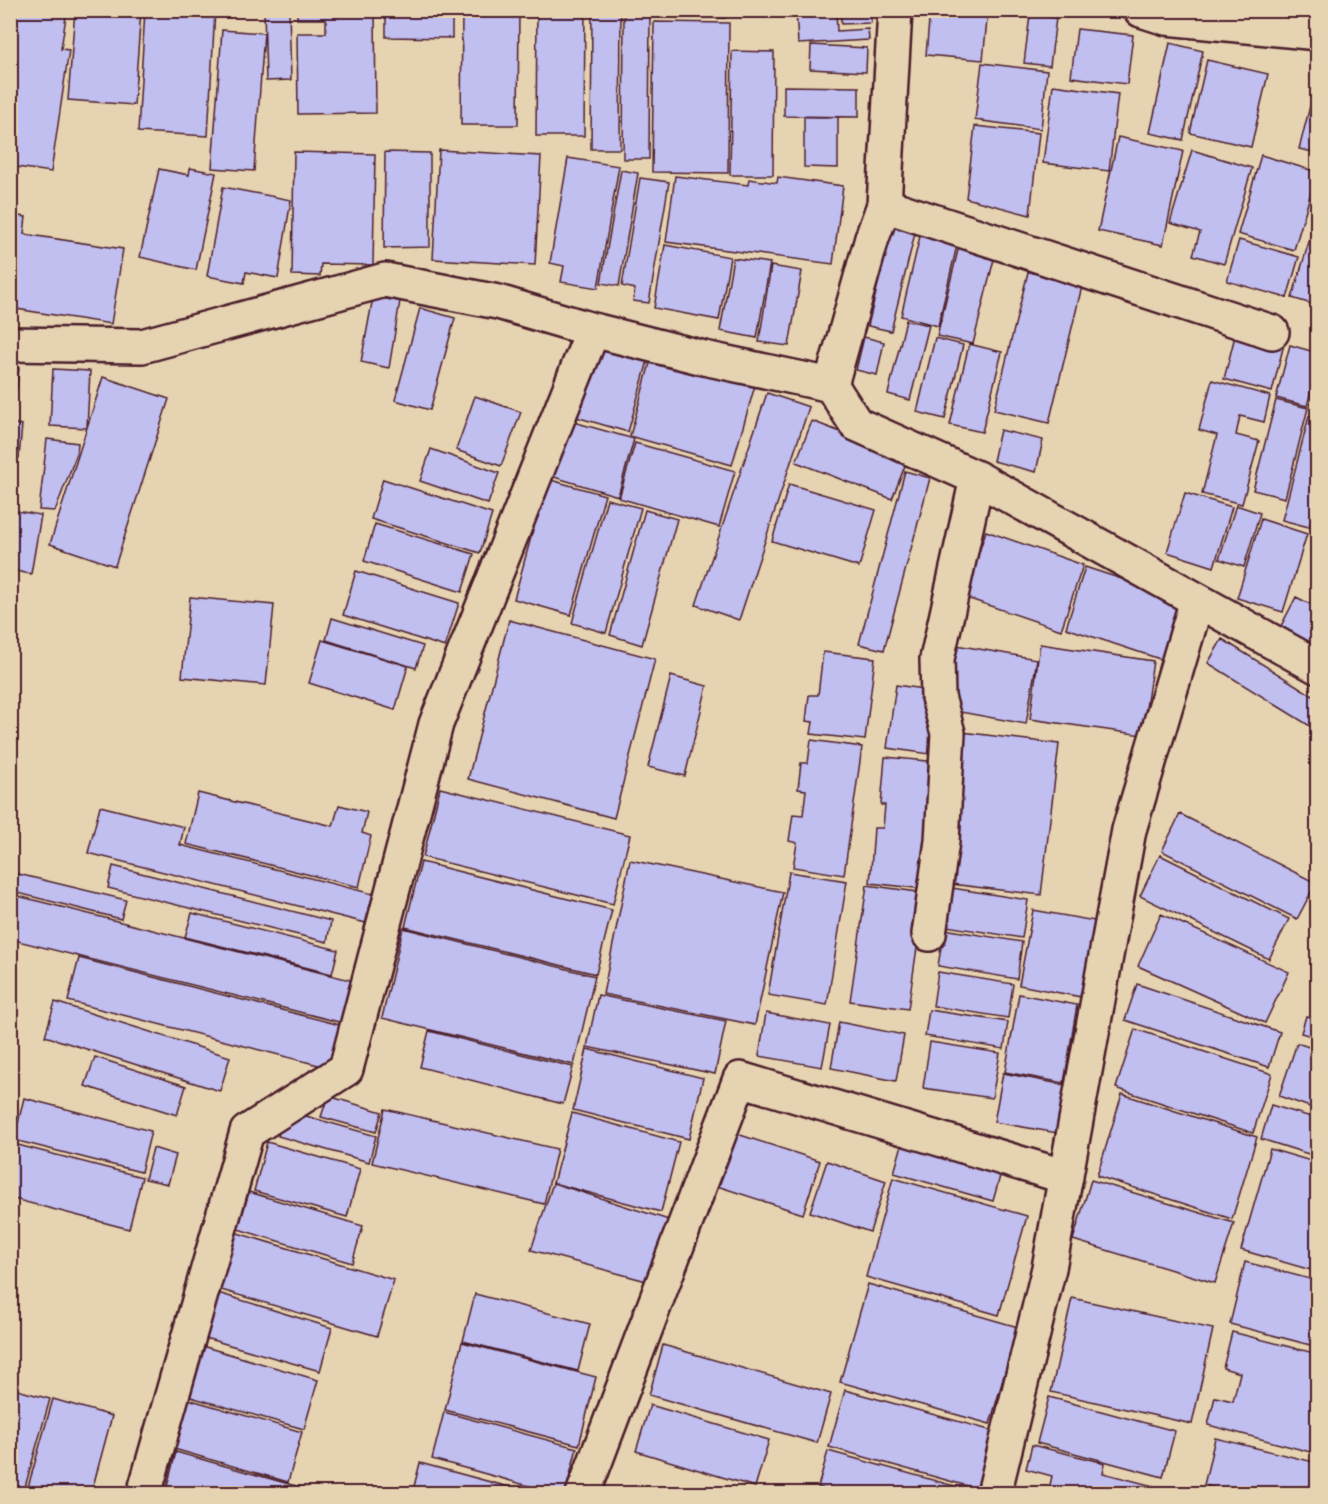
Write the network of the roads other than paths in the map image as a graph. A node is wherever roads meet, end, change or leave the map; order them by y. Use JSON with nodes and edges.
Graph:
{"nodes":[{"id":1,"x":895,"y":10,"type":"edge"},
{"id":2,"x":1158,"y":13,"type":"edge"},
{"id":3,"x":1317,"y":33,"type":"edge"},
{"id":4,"x":884,"y":205,"type":"junction"},
{"id":5,"x":594,"y":330,"type":"junction"},
{"id":6,"x":1272,"y":332,"type":"dead end"},
{"id":7,"x":10,"y":344,"type":"edge"},
{"id":8,"x":831,"y":385,"type":"junction"},
{"id":9,"x":977,"y":478,"type":"junction"},
{"id":10,"x":1197,"y":600,"type":"junction"},
{"id":11,"x":1317,"y":667,"type":"edge"},
{"id":12,"x":929,"y":934,"type":"dead end"},
{"id":13,"x":1066,"y":1177,"type":"junction"},
{"id":14,"x":144,"y":1494,"type":"edge"},
{"id":15,"x":583,"y":1494,"type":"edge"},
{"id":16,"x":994,"y":1494,"type":"edge"}],
"edges":[{"from":1,"to":4,"type":"street"},
{"from":2,"to":3,"type":"street"},
{"from":4,"to":6,"type":"street"},
{"from":4,"to":8,"type":"street"},
{"from":5,"to":7,"type":"street"},
{"from":5,"to":8,"type":"street"},
{"from":5,"to":14,"type":"street"},
{"from":8,"to":9,"type":"street"},
{"from":9,"to":10,"type":"street"},
{"from":9,"to":12,"type":"street"},
{"from":10,"to":11,"type":"street"},
{"from":10,"to":13,"type":"street"},
{"from":13,"to":15,"type":"street"},
{"from":13,"to":16,"type":"street"}]}
